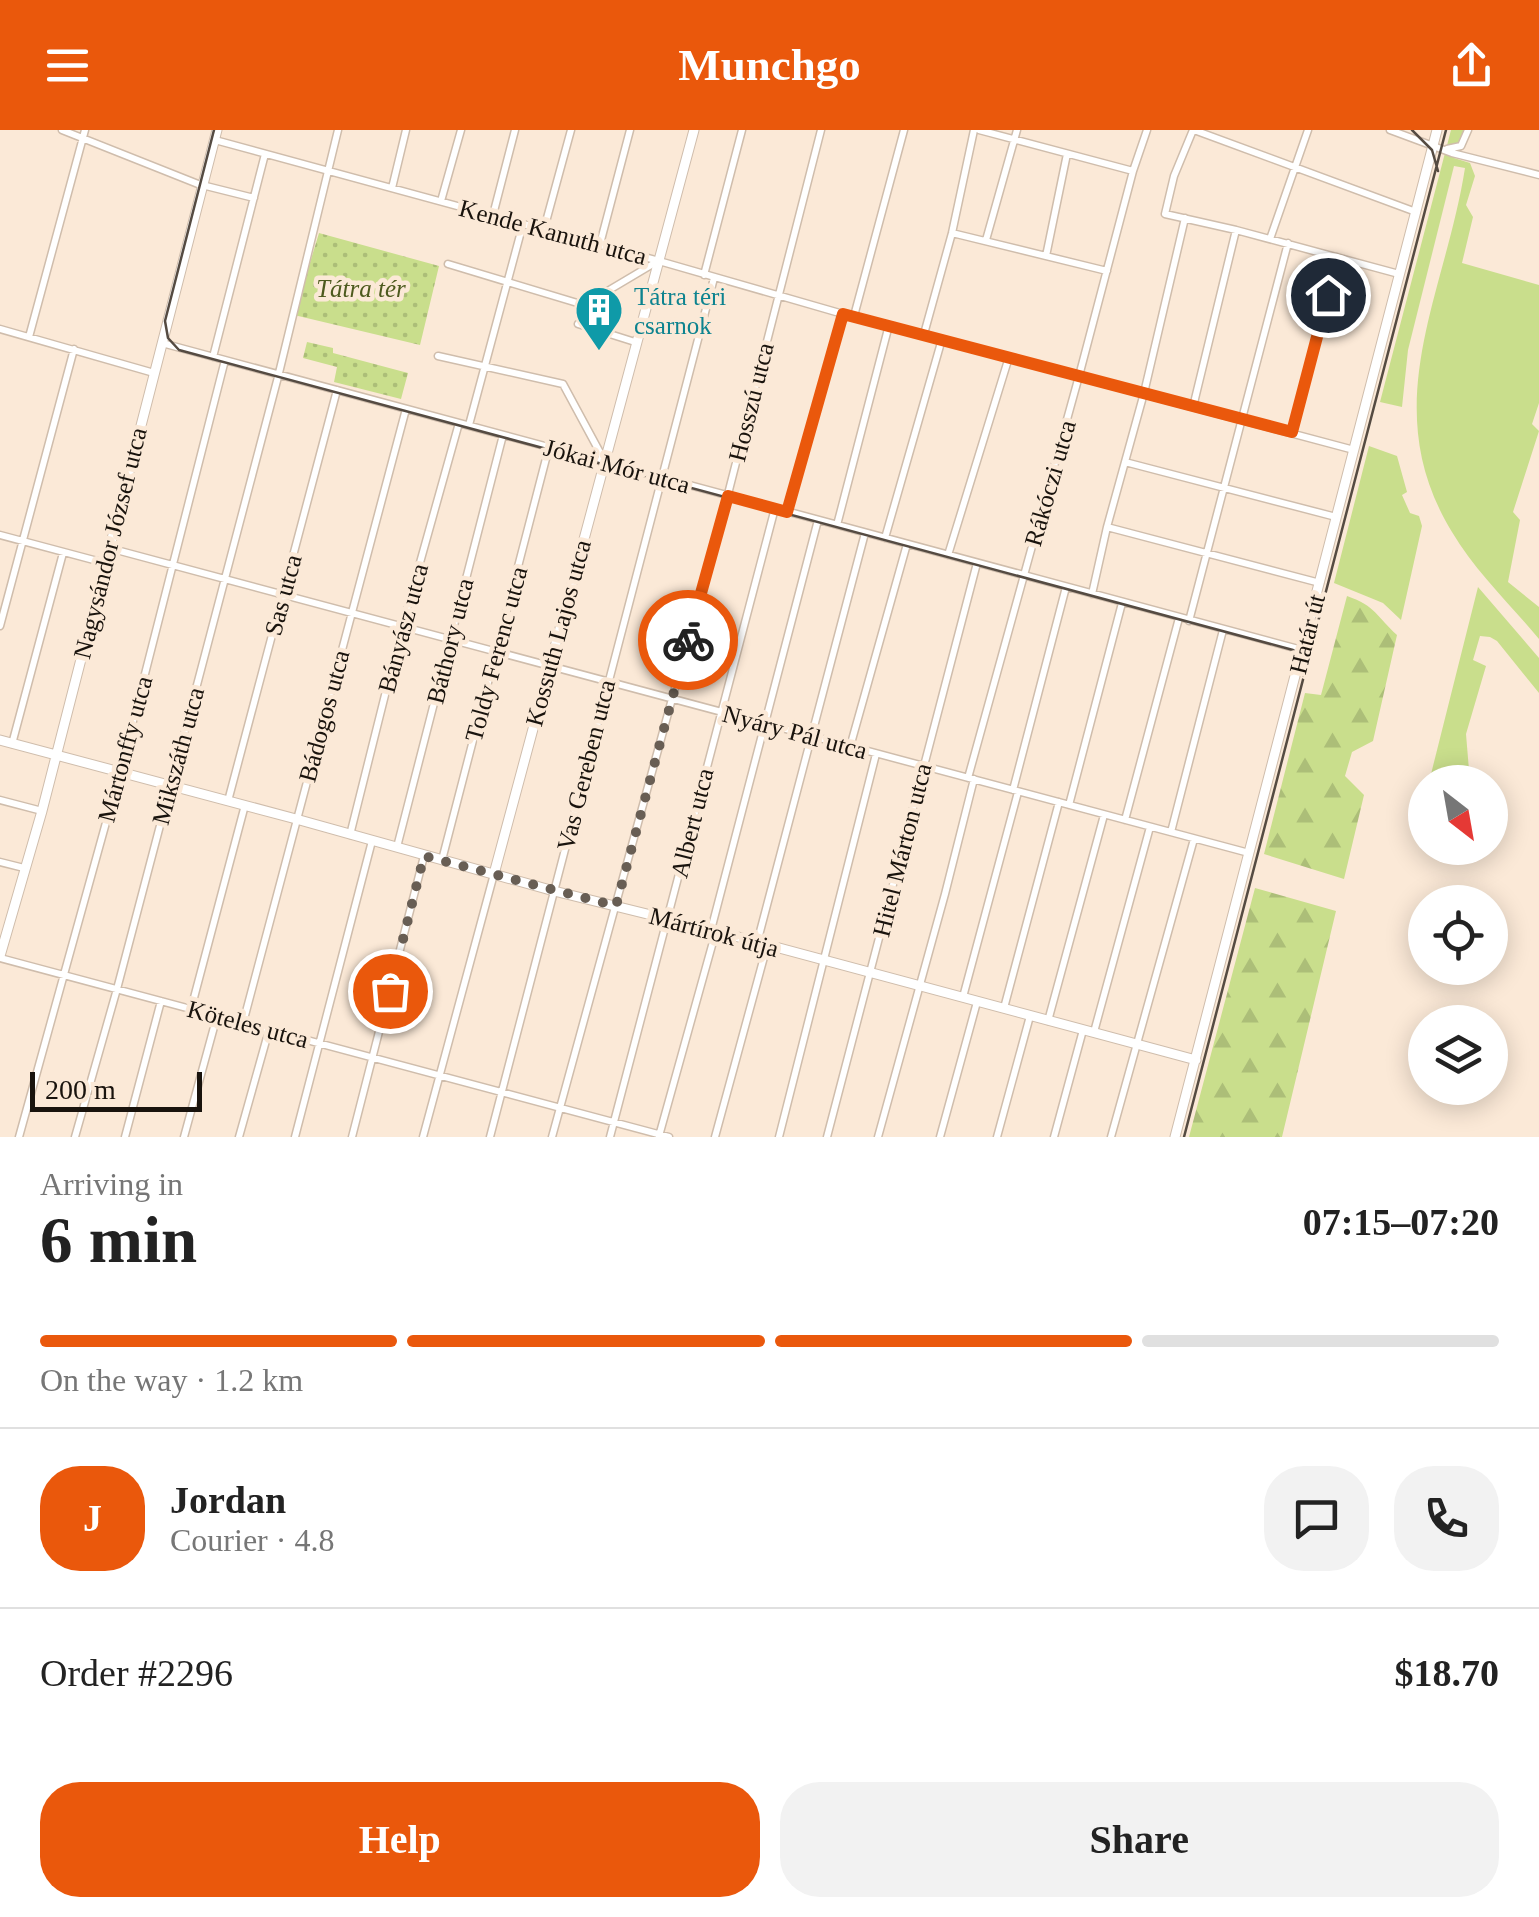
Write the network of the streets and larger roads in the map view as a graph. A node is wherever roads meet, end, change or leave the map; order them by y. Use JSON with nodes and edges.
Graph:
{"nodes":[{"id":1,"x":62,"y":130,"type":"edge"},
{"id":2,"x":338,"y":130,"type":"edge"},
{"id":3,"x":406,"y":130,"type":"edge"},
{"id":4,"x":461,"y":130,"type":"edge"},
{"id":5,"x":515,"y":130,"type":"edge"},
{"id":6,"x":571,"y":130,"type":"edge"},
{"id":7,"x":630,"y":130,"type":"edge"},
{"id":8,"x":694,"y":130,"type":"edge"},
{"id":9,"x":742,"y":130,"type":"edge"},
{"id":10,"x":821,"y":130,"type":"edge"},
{"id":11,"x":904,"y":130,"type":"edge"},
{"id":12,"x":976,"y":130,"type":"edge"},
{"id":13,"x":1018,"y":130,"type":"edge"},
{"id":14,"x":1147,"y":130,"type":"edge"},
{"id":15,"x":1194,"y":130,"type":"edge"},
{"id":16,"x":1308,"y":130,"type":"edge"},
{"id":17,"x":1390,"y":130,"type":"edge"},
{"id":18,"x":1437,"y":130,"type":"edge"},
{"id":19,"x":1467,"y":133,"type":"edge"},
{"id":20,"x":84,"y":134,"type":"edge"},
{"id":21,"x":216,"y":135,"type":"edge"},
{"id":22,"x":1015,"y":140,"type":"junction"},
{"id":23,"x":1433,"y":144,"type":"junction"},
{"id":24,"x":1446,"y":149,"type":"junction"},
{"id":25,"x":265,"y":154,"type":"junction"},
{"id":26,"x":1067,"y":154,"type":"junction"},
{"id":27,"x":1480,"y":159,"type":"junction"},
{"id":28,"x":1296,"y":166,"type":"junction"},
{"id":29,"x":1133,"y":170,"type":"junction"},
{"id":30,"x":328,"y":171,"type":"junction"},
{"id":31,"x":1539,"y":175,"type":"edge"},
{"id":32,"x":204,"y":185,"type":"junction"},
{"id":33,"x":392,"y":188,"type":"junction"},
{"id":34,"x":254,"y":198,"type":"junction"},
{"id":35,"x":441,"y":201,"type":"junction"},
{"id":36,"x":1416,"y":212,"type":"junction"},
{"id":37,"x":492,"y":215,"type":"junction"},
{"id":38,"x":1185,"y":218,"type":"junction"},
{"id":39,"x":522,"y":224,"type":"junction"},
{"id":40,"x":544,"y":230,"type":"junction"},
{"id":41,"x":1236,"y":230,"type":"junction"},
{"id":42,"x":952,"y":233,"type":"junction"},
{"id":43,"x":1270,"y":238,"type":"junction"},
{"id":44,"x":986,"y":240,"type":"junction"},
{"id":45,"x":600,"y":244,"type":"junction"},
{"id":46,"x":1288,"y":244,"type":"junction"},
{"id":47,"x":1046,"y":256,"type":"junction"},
{"id":48,"x":1337,"y":257,"type":"junction"},
{"id":49,"x":659,"y":261,"type":"junction"},
{"id":50,"x":448,"y":264,"type":"dead end"},
{"id":51,"x":1107,"y":271,"type":"junction"},
{"id":52,"x":1400,"y":274,"type":"junction"},
{"id":53,"x":704,"y":275,"type":"junction"},
{"id":54,"x":714,"y":278,"type":"junction"},
{"id":55,"x":506,"y":281,"type":"junction"},
{"id":56,"x":779,"y":295,"type":"junction"},
{"id":57,"x":843,"y":314,"type":"junction"},
{"id":58,"x":854,"y":316,"type":"junction"},
{"id":59,"x":578,"y":324,"type":"dead end"},
{"id":60,"x":889,"y":325,"type":"junction"},
{"id":61,"x":0,"y":329,"type":"edge"},
{"id":62,"x":924,"y":334,"type":"junction"},
{"id":63,"x":29,"y":337,"type":"junction"},
{"id":64,"x":942,"y":339,"type":"junction"},
{"id":65,"x":636,"y":342,"type":"junction"},
{"id":66,"x":162,"y":344,"type":"junction"},
{"id":67,"x":74,"y":350,"type":"junction"},
{"id":68,"x":438,"y":356,"type":"dead end"},
{"id":69,"x":213,"y":357,"type":"junction"},
{"id":70,"x":1009,"y":357,"type":"junction"},
{"id":71,"x":225,"y":360,"type":"junction"},
{"id":72,"x":485,"y":368,"type":"junction"},
{"id":73,"x":154,"y":373,"type":"junction"},
{"id":74,"x":279,"y":375,"type":"junction"},
{"id":75,"x":1079,"y":376,"type":"junction"},
{"id":76,"x":336,"y":390,"type":"junction"},
{"id":77,"x":1144,"y":394,"type":"junction"},
{"id":78,"x":1193,"y":406,"type":"junction"},
{"id":79,"x":406,"y":409,"type":"junction"},
{"id":80,"x":1242,"y":419,"type":"junction"},
{"id":81,"x":459,"y":423,"type":"junction"},
{"id":82,"x":469,"y":426,"type":"junction"},
{"id":83,"x":1292,"y":432,"type":"junction"},
{"id":84,"x":504,"y":435,"type":"junction"},
{"id":85,"x":549,"y":446,"type":"junction"},
{"id":86,"x":1354,"y":450,"type":"junction"},
{"id":87,"x":604,"y":462,"type":"junction"},
{"id":88,"x":1125,"y":462,"type":"junction"},
{"id":89,"x":660,"y":478,"type":"junction"},
{"id":90,"x":1224,"y":488,"type":"junction"},
{"id":91,"x":728,"y":496,"type":"junction"},
{"id":92,"x":775,"y":508,"type":"junction"},
{"id":93,"x":787,"y":512,"type":"junction"},
{"id":94,"x":1337,"y":517,"type":"junction"},
{"id":95,"x":818,"y":520,"type":"junction"},
{"id":96,"x":837,"y":525,"type":"junction"},
{"id":97,"x":1107,"y":528,"type":"junction"},
{"id":98,"x":865,"y":533,"type":"junction"},
{"id":99,"x":0,"y":535,"type":"edge"},
{"id":100,"x":885,"y":538,"type":"junction"},
{"id":101,"x":22,"y":541,"type":"junction"},
{"id":102,"x":907,"y":544,"type":"junction"},
{"id":103,"x":109,"y":548,"type":"junction"},
{"id":104,"x":64,"y":553,"type":"junction"},
{"id":105,"x":1206,"y":553,"type":"junction"},
{"id":106,"x":948,"y":555,"type":"junction"},
{"id":107,"x":105,"y":563,"type":"junction"},
{"id":108,"x":978,"y":563,"type":"junction"},
{"id":109,"x":174,"y":566,"type":"junction"},
{"id":110,"x":1024,"y":576,"type":"junction"},
{"id":111,"x":226,"y":580,"type":"junction"},
{"id":112,"x":1320,"y":583,"type":"junction"},
{"id":113,"x":1066,"y":587,"type":"junction"},
{"id":114,"x":1092,"y":594,"type":"junction"},
{"id":115,"x":282,"y":596,"type":"junction"},
{"id":116,"x":1122,"y":603,"type":"junction"},
{"id":117,"x":352,"y":614,"type":"junction"},
{"id":118,"x":1180,"y":618,"type":"junction"},
{"id":119,"x":1189,"y":621,"type":"junction"},
{"id":120,"x":0,"y":626,"type":"edge"},
{"id":121,"x":402,"y":628,"type":"junction"},
{"id":122,"x":1223,"y":630,"type":"junction"},
{"id":123,"x":450,"y":639,"type":"junction"},
{"id":124,"x":1303,"y":650,"type":"junction"},
{"id":125,"x":496,"y":652,"type":"junction"},
{"id":126,"x":549,"y":666,"type":"junction"},
{"id":127,"x":608,"y":682,"type":"junction"},
{"id":128,"x":672,"y":698,"type":"junction"},
{"id":129,"x":721,"y":712,"type":"junction"},
{"id":130,"x":765,"y":724,"type":"junction"},
{"id":131,"x":811,"y":736,"type":"junction"},
{"id":132,"x":0,"y":740,"type":"edge"},
{"id":133,"x":12,"y":744,"type":"junction"},
{"id":134,"x":850,"y":746,"type":"junction"},
{"id":135,"x":876,"y":754,"type":"junction"},
{"id":136,"x":56,"y":755,"type":"junction"},
{"id":137,"x":923,"y":766,"type":"junction"},
{"id":138,"x":120,"y":772,"type":"junction"},
{"id":139,"x":971,"y":779,"type":"junction"},
{"id":140,"x":170,"y":785,"type":"junction"},
{"id":141,"x":1016,"y":791,"type":"junction"},
{"id":142,"x":0,"y":800,"type":"edge"},
{"id":143,"x":228,"y":801,"type":"junction"},
{"id":144,"x":1059,"y":802,"type":"junction"},
{"id":145,"x":1069,"y":805,"type":"junction"},
{"id":146,"x":245,"y":806,"type":"junction"},
{"id":147,"x":42,"y":811,"type":"junction"},
{"id":148,"x":1104,"y":815,"type":"junction"},
{"id":149,"x":296,"y":819,"type":"junction"},
{"id":150,"x":1125,"y":820,"type":"junction"},
{"id":151,"x":1150,"y":826,"type":"junction"},
{"id":152,"x":1170,"y":832,"type":"junction"},
{"id":153,"x":350,"y":834,"type":"junction"},
{"id":154,"x":1194,"y":839,"type":"junction"},
{"id":155,"x":372,"y":841,"type":"junction"},
{"id":156,"x":397,"y":847,"type":"junction"},
{"id":157,"x":1249,"y":854,"type":"junction"},
{"id":158,"x":424,"y":856,"type":"junction"},
{"id":159,"x":442,"y":860,"type":"junction"},
{"id":160,"x":0,"y":862,"type":"edge"},
{"id":161,"x":24,"y":868,"type":"junction"},
{"id":162,"x":494,"y":874,"type":"junction"},
{"id":163,"x":554,"y":891,"type":"junction"},
{"id":164,"x":616,"y":906,"type":"junction"},
{"id":165,"x":668,"y":919,"type":"junction"},
{"id":166,"x":4,"y":924,"type":"edge"},
{"id":167,"x":713,"y":931,"type":"junction"},
{"id":168,"x":762,"y":944,"type":"junction"},
{"id":169,"x":0,"y":957,"type":"edge"},
{"id":170,"x":824,"y":961,"type":"junction"},
{"id":171,"x":870,"y":974,"type":"junction"},
{"id":172,"x":64,"y":976,"type":"junction"},
{"id":173,"x":920,"y":986,"type":"junction"},
{"id":174,"x":117,"y":989,"type":"junction"},
{"id":175,"x":964,"y":997,"type":"junction"},
{"id":176,"x":978,"y":1000,"type":"junction"},
{"id":177,"x":161,"y":1001,"type":"junction"},
{"id":178,"x":1004,"y":1008,"type":"junction"},
{"id":179,"x":191,"y":1009,"type":"junction"},
{"id":180,"x":218,"y":1016,"type":"junction"},
{"id":181,"x":1030,"y":1016,"type":"junction"},
{"id":182,"x":1048,"y":1020,"type":"junction"},
{"id":183,"x":243,"y":1023,"type":"junction"},
{"id":184,"x":269,"y":1030,"type":"junction"},
{"id":185,"x":1088,"y":1031,"type":"junction"},
{"id":186,"x":320,"y":1043,"type":"junction"},
{"id":187,"x":1136,"y":1044,"type":"junction"},
{"id":188,"x":374,"y":1058,"type":"junction"},
{"id":189,"x":1196,"y":1060,"type":"junction"},
{"id":190,"x":439,"y":1075,"type":"junction"},
{"id":191,"x":502,"y":1092,"type":"junction"},
{"id":192,"x":559,"y":1107,"type":"junction"},
{"id":193,"x":614,"y":1121,"type":"junction"},
{"id":194,"x":659,"y":1136,"type":"edge"},
{"id":195,"x":20,"y":1137,"type":"edge"},
{"id":196,"x":75,"y":1137,"type":"edge"},
{"id":197,"x":125,"y":1137,"type":"edge"},
{"id":198,"x":184,"y":1137,"type":"edge"},
{"id":199,"x":238,"y":1137,"type":"edge"},
{"id":200,"x":295,"y":1137,"type":"edge"},
{"id":201,"x":352,"y":1137,"type":"edge"},
{"id":202,"x":423,"y":1137,"type":"edge"},
{"id":203,"x":490,"y":1137,"type":"edge"},
{"id":204,"x":552,"y":1137,"type":"edge"},
{"id":205,"x":610,"y":1137,"type":"edge"},
{"id":206,"x":669,"y":1137,"type":"edge"},
{"id":207,"x":714,"y":1137,"type":"edge"},
{"id":208,"x":778,"y":1137,"type":"edge"},
{"id":209,"x":826,"y":1137,"type":"edge"},
{"id":210,"x":878,"y":1137,"type":"edge"},
{"id":211,"x":940,"y":1137,"type":"edge"},
{"id":212,"x":997,"y":1137,"type":"edge"},
{"id":213,"x":1054,"y":1137,"type":"edge"},
{"id":214,"x":1111,"y":1137,"type":"edge"},
{"id":215,"x":1175,"y":1137,"type":"edge"}],
"edges":[{"from":1,"to":20,"type":"street"},
{"from":2,"to":30,"type":"street","name":"Mikszáth utca"},
{"from":3,"to":33,"type":"street"},
{"from":4,"to":35,"type":"street"},
{"from":5,"to":37,"type":"street"},
{"from":6,"to":40,"type":"street"},
{"from":7,"to":45,"type":"street"},
{"from":8,"to":49,"type":"street","name":"Kossuth Lajos utca"},
{"from":9,"to":53,"type":"street"},
{"from":10,"to":56,"type":"street","name":"Hosszú utca"},
{"from":11,"to":58,"type":"street"},
{"from":12,"to":22,"type":"street"},
{"from":12,"to":42,"type":"street"},
{"from":13,"to":22,"type":"street"},
{"from":14,"to":29,"type":"street","name":"Rákóczi utca"},
{"from":15,"to":28,"type":"street"},
{"from":15,"to":38,"type":"street"},
{"from":16,"to":28,"type":"street"},
{"from":17,"to":23,"type":"street"},
{"from":18,"to":23,"type":"street","name":"Határ út"},
{"from":19,"to":24,"type":"street"},
{"from":19,"to":27,"type":"street"},
{"from":20,"to":32,"type":"street"},
{"from":20,"to":63,"type":"street"},
{"from":21,"to":25,"type":"street","name":"Kende Kanuth utca"},
{"from":21,"to":32,"type":"street","name":"Nagysándor József utca"},
{"from":22,"to":26,"type":"street"},
{"from":22,"to":44,"type":"street"},
{"from":23,"to":24,"type":"street"},
{"from":23,"to":36,"type":"street","name":"Határ út"},
{"from":24,"to":27,"type":"street"},
{"from":25,"to":30,"type":"street","name":"Kende Kanuth utca"},
{"from":25,"to":34,"type":"street"},
{"from":26,"to":29,"type":"street"},
{"from":26,"to":47,"type":"street"},
{"from":27,"to":31,"type":"street"},
{"from":28,"to":36,"type":"street"},
{"from":28,"to":43,"type":"street"},
{"from":29,"to":51,"type":"street","name":"Rákóczi utca"},
{"from":30,"to":33,"type":"street","name":"Kende Kanuth utca"},
{"from":30,"to":74,"type":"street","name":"Mikszáth utca"},
{"from":32,"to":34,"type":"street"},
{"from":32,"to":66,"type":"street","name":"Nagysándor József utca"},
{"from":33,"to":35,"type":"street","name":"Kende Kanuth utca"},
{"from":34,"to":69,"type":"street"},
{"from":35,"to":37,"type":"street","name":"Kende Kanuth utca"},
{"from":36,"to":52,"type":"street","name":"Határ út"},
{"from":37,"to":39,"type":"street","name":"Kende Kanuth utca"},
{"from":38,"to":41,"type":"street"},
{"from":38,"to":77,"type":"street"},
{"from":39,"to":40,"type":"street","name":"Kende Kanuth utca"},
{"from":39,"to":55,"type":"street"},
{"from":40,"to":45,"type":"street","name":"Kende Kanuth utca"},
{"from":41,"to":43,"type":"street"},
{"from":41,"to":78,"type":"street"},
{"from":42,"to":44,"type":"street"},
{"from":42,"to":62,"type":"street"},
{"from":43,"to":46,"type":"street"},
{"from":44,"to":47,"type":"street"},
{"from":45,"to":49,"type":"street","name":"Kende Kanuth utca"},
{"from":46,"to":48,"type":"street"},
{"from":46,"to":80,"type":"street"},
{"from":47,"to":51,"type":"street"},
{"from":48,"to":52,"type":"street"},
{"from":48,"to":83,"type":"street"},
{"from":49,"to":53,"type":"street","name":"Kende Kanuth utca"},
{"from":49,"to":55,"type":"street"},
{"from":49,"to":65,"type":"street","name":"Kossuth Lajos utca"},
{"from":50,"to":55,"type":"street"},
{"from":51,"to":75,"type":"street","name":"Rákóczi utca"},
{"from":52,"to":86,"type":"street","name":"Határ út"},
{"from":53,"to":54,"type":"street","name":"Kende Kanuth utca"},
{"from":54,"to":56,"type":"street","name":"Kende Kanuth utca"},
{"from":54,"to":89,"type":"street","name":"Vas Gereben utca"},
{"from":55,"to":72,"type":"street"},
{"from":56,"to":57,"type":"street","name":"Kende Kanuth utca"},
{"from":56,"to":91,"type":"street","name":"Hosszú utca"},
{"from":57,"to":58,"type":"street","name":"Kende Kanuth utca"},
{"from":57,"to":93,"type":"street"},
{"from":58,"to":60,"type":"street","name":"Kende Kanuth utca"},
{"from":59,"to":65,"type":"street"},
{"from":60,"to":62,"type":"street","name":"Kende Kanuth utca"},
{"from":60,"to":96,"type":"street"},
{"from":61,"to":63,"type":"street"},
{"from":62,"to":64,"type":"street","name":"Kende Kanuth utca"},
{"from":63,"to":67,"type":"street"},
{"from":64,"to":70,"type":"street","name":"Kende Kanuth utca"},
{"from":64,"to":100,"type":"street"},
{"from":65,"to":87,"type":"street","name":"Kossuth Lajos utca"},
{"from":66,"to":69,"type":"street","name":"Jókai Mór utca"},
{"from":66,"to":73,"type":"street","name":"Nagysándor József utca"},
{"from":67,"to":73,"type":"street"},
{"from":67,"to":101,"type":"street"},
{"from":68,"to":72,"type":"street"},
{"from":69,"to":71,"type":"street","name":"Jókai Mór utca"},
{"from":70,"to":75,"type":"street","name":"Kende Kanuth utca"},
{"from":70,"to":106,"type":"street"},
{"from":71,"to":74,"type":"street","name":"Jókai Mór utca"},
{"from":71,"to":109,"type":"street","name":"Mártonffy utca"},
{"from":72,"to":82,"type":"street"},
{"from":72,"to":87,"type":"street"},
{"from":73,"to":103,"type":"street","name":"Nagysándor József utca"},
{"from":74,"to":76,"type":"street","name":"Jókai Mór utca"},
{"from":74,"to":111,"type":"street","name":"Mikszáth utca"},
{"from":75,"to":77,"type":"street","name":"Kende Kanuth utca"},
{"from":75,"to":110,"type":"street","name":"Rákóczi utca"},
{"from":76,"to":79,"type":"street","name":"Jókai Mór utca"},
{"from":76,"to":115,"type":"street","name":"Sas utca"},
{"from":77,"to":78,"type":"street","name":"Kende Kanuth utca"},
{"from":77,"to":88,"type":"street"},
{"from":78,"to":80,"type":"street","name":"Kende Kanuth utca"},
{"from":79,"to":81,"type":"street","name":"Jókai Mór utca"},
{"from":79,"to":117,"type":"street","name":"Bádogos utca"},
{"from":80,"to":83,"type":"street","name":"Kende Kanuth utca"},
{"from":80,"to":90,"type":"street"},
{"from":81,"to":82,"type":"street","name":"Jókai Mór utca"},
{"from":81,"to":121,"type":"street","name":"Bányász utca"},
{"from":82,"to":84,"type":"street","name":"Jókai Mór utca"},
{"from":83,"to":86,"type":"street","name":"Kende Kanuth utca"},
{"from":84,"to":85,"type":"street","name":"Jókai Mór utca"},
{"from":84,"to":123,"type":"street","name":"Báthory utca"},
{"from":85,"to":87,"type":"street","name":"Jókai Mór utca"},
{"from":85,"to":125,"type":"street","name":"Toldy Ferenc utca"},
{"from":86,"to":94,"type":"street","name":"Határ út"},
{"from":87,"to":89,"type":"street","name":"Jókai Mór utca"},
{"from":87,"to":126,"type":"street","name":"Kossuth Lajos utca"},
{"from":88,"to":90,"type":"street"},
{"from":88,"to":97,"type":"street"},
{"from":89,"to":91,"type":"street","name":"Jókai Mór utca"},
{"from":89,"to":127,"type":"street","name":"Vas Gereben utca"},
{"from":90,"to":94,"type":"street"},
{"from":90,"to":105,"type":"street"},
{"from":91,"to":92,"type":"street","name":"Jókai Mór utca"},
{"from":91,"to":128,"type":"street","name":"Hosszú utca"},
{"from":92,"to":93,"type":"street","name":"Jókai Mór utca"},
{"from":92,"to":129,"type":"street","name":"Albert utca"},
{"from":93,"to":95,"type":"street","name":"Jókai Mór utca"},
{"from":94,"to":112,"type":"street","name":"Határ út"},
{"from":95,"to":96,"type":"street","name":"Jókai Mór utca"},
{"from":95,"to":130,"type":"street"},
{"from":96,"to":98,"type":"street","name":"Jókai Mór utca"},
{"from":97,"to":105,"type":"street"},
{"from":97,"to":114,"type":"street"},
{"from":98,"to":100,"type":"street","name":"Jókai Mór utca"},
{"from":98,"to":131,"type":"street"},
{"from":99,"to":101,"type":"street"},
{"from":100,"to":102,"type":"street","name":"Jókai Mór utca"},
{"from":101,"to":104,"type":"street"},
{"from":101,"to":120,"type":"street"},
{"from":102,"to":106,"type":"street","name":"Jókai Mór utca"},
{"from":102,"to":134,"type":"street"},
{"from":103,"to":107,"type":"street","name":"Nagysándor József utca"},
{"from":103,"to":109,"type":"street","name":"Nyáry Pál utca"},
{"from":104,"to":107,"type":"street"},
{"from":104,"to":133,"type":"street"},
{"from":105,"to":112,"type":"street"},
{"from":105,"to":119,"type":"street"},
{"from":106,"to":108,"type":"street","name":"Jókai Mór utca"},
{"from":107,"to":136,"type":"street","name":"Nagysándor József utca"},
{"from":108,"to":110,"type":"street","name":"Jókai Mór utca"},
{"from":108,"to":137,"type":"street","name":"Hitel Márton utca"},
{"from":109,"to":111,"type":"street","name":"Nyáry Pál utca"},
{"from":109,"to":138,"type":"street","name":"Mártonffy utca"},
{"from":110,"to":113,"type":"street","name":"Jókai Mór utca"},
{"from":110,"to":139,"type":"street","name":"Rákóczi utca"},
{"from":111,"to":115,"type":"street","name":"Nyáry Pál utca"},
{"from":111,"to":140,"type":"street","name":"Mikszáth utca"},
{"from":112,"to":124,"type":"street","name":"Határ út"},
{"from":113,"to":114,"type":"street","name":"Jókai Mór utca"},
{"from":113,"to":141,"type":"street"},
{"from":114,"to":116,"type":"street","name":"Jókai Mór utca"},
{"from":115,"to":117,"type":"street","name":"Nyáry Pál utca"},
{"from":115,"to":143,"type":"street","name":"Sas utca"},
{"from":116,"to":118,"type":"street","name":"Jókai Mór utca"},
{"from":116,"to":145,"type":"street"},
{"from":117,"to":121,"type":"street","name":"Nyáry Pál utca"},
{"from":117,"to":149,"type":"street","name":"Bádogos utca"},
{"from":118,"to":119,"type":"street","name":"Jókai Mór utca"},
{"from":118,"to":150,"type":"street"},
{"from":119,"to":122,"type":"street","name":"Jókai Mór utca"},
{"from":121,"to":123,"type":"street","name":"Nyáry Pál utca"},
{"from":121,"to":153,"type":"street","name":"Bányász utca"},
{"from":122,"to":124,"type":"street","name":"Jókai Mór utca"},
{"from":122,"to":152,"type":"street"},
{"from":123,"to":125,"type":"street","name":"Nyáry Pál utca"},
{"from":123,"to":156,"type":"street","name":"Báthory utca"},
{"from":124,"to":157,"type":"street","name":"Határ út"},
{"from":125,"to":126,"type":"street","name":"Nyáry Pál utca"},
{"from":125,"to":159,"type":"street","name":"Toldy Ferenc utca"},
{"from":126,"to":127,"type":"street","name":"Nyáry Pál utca"},
{"from":126,"to":162,"type":"street","name":"Kossuth Lajos utca"},
{"from":127,"to":128,"type":"street","name":"Nyáry Pál utca"},
{"from":127,"to":163,"type":"street","name":"Vas Gereben utca"},
{"from":128,"to":129,"type":"street","name":"Nyáry Pál utca"},
{"from":128,"to":164,"type":"street","name":"Hosszú utca"},
{"from":129,"to":130,"type":"street","name":"Nyáry Pál utca"},
{"from":129,"to":165,"type":"street","name":"Albert utca"},
{"from":130,"to":131,"type":"street","name":"Nyáry Pál utca"},
{"from":130,"to":167,"type":"street"},
{"from":131,"to":134,"type":"street","name":"Nyáry Pál utca"},
{"from":131,"to":168,"type":"street"},
{"from":132,"to":133,"type":"street","name":"Mártírok útja"},
{"from":133,"to":136,"type":"street","name":"Mártírok útja"},
{"from":134,"to":135,"type":"street","name":"Nyáry Pál utca"},
{"from":135,"to":137,"type":"street","name":"Nyáry Pál utca"},
{"from":135,"to":170,"type":"street"},
{"from":136,"to":138,"type":"street","name":"Mártírok útja"},
{"from":136,"to":147,"type":"street","name":"Nagysándor József utca"},
{"from":137,"to":139,"type":"street","name":"Nyáry Pál utca"},
{"from":137,"to":171,"type":"street","name":"Hitel Márton utca"},
{"from":138,"to":140,"type":"street","name":"Mártírok útja"},
{"from":138,"to":172,"type":"street","name":"Mártonffy utca"},
{"from":139,"to":141,"type":"street","name":"Nyáry Pál utca"},
{"from":139,"to":173,"type":"street","name":"Rákóczi utca"},
{"from":140,"to":143,"type":"street","name":"Mártírok útja"},
{"from":140,"to":174,"type":"street","name":"Mikszáth utca"},
{"from":141,"to":144,"type":"street","name":"Nyáry Pál utca"},
{"from":141,"to":175,"type":"street"},
{"from":142,"to":147,"type":"street"},
{"from":143,"to":146,"type":"street","name":"Mártírok útja"},
{"from":144,"to":145,"type":"street","name":"Nyáry Pál utca"},
{"from":144,"to":178,"type":"street"},
{"from":145,"to":148,"type":"street","name":"Nyáry Pál utca"},
{"from":146,"to":149,"type":"street","name":"Mártírok útja"},
{"from":146,"to":179,"type":"street"},
{"from":147,"to":161,"type":"street","name":"Nagysándor József utca"},
{"from":148,"to":150,"type":"street","name":"Nyáry Pál utca"},
{"from":148,"to":182,"type":"street"},
{"from":149,"to":153,"type":"street","name":"Mártírok útja"},
{"from":149,"to":183,"type":"street","name":"Bádogos utca"},
{"from":150,"to":151,"type":"street","name":"Nyáry Pál utca"},
{"from":151,"to":152,"type":"street","name":"Nyáry Pál utca"},
{"from":151,"to":185,"type":"street"},
{"from":152,"to":154,"type":"street","name":"Nyáry Pál utca"},
{"from":153,"to":155,"type":"street","name":"Mártírok útja"},
{"from":154,"to":157,"type":"street","name":"Nyáry Pál utca"},
{"from":154,"to":187,"type":"street"},
{"from":155,"to":156,"type":"street","name":"Mártírok útja"},
{"from":155,"to":186,"type":"street"},
{"from":156,"to":158,"type":"street","name":"Mártírok útja"},
{"from":157,"to":189,"type":"street","name":"Határ út"},
{"from":158,"to":159,"type":"street","name":"Mártírok útja"},
{"from":158,"to":188,"type":"street"},
{"from":159,"to":162,"type":"street","name":"Mártírok útja"},
{"from":160,"to":161,"type":"street"},
{"from":161,"to":166,"type":"street","name":"Nagysándor József utca"},
{"from":162,"to":163,"type":"street","name":"Mártírok útja"},
{"from":162,"to":190,"type":"street","name":"Kossuth Lajos utca"},
{"from":163,"to":164,"type":"street","name":"Mártírok útja"},
{"from":163,"to":191,"type":"street","name":"Vas Gereben utca"},
{"from":164,"to":165,"type":"street","name":"Mártírok útja"},
{"from":164,"to":192,"type":"street","name":"Hosszú utca"},
{"from":165,"to":167,"type":"street","name":"Mártírok útja"},
{"from":165,"to":193,"type":"street","name":"Albert utca"},
{"from":166,"to":169,"type":"street","name":"Nagysándor József utca"},
{"from":167,"to":168,"type":"street","name":"Mártírok útja"},
{"from":167,"to":194,"type":"street"},
{"from":168,"to":170,"type":"street","name":"Mártírok útja"},
{"from":168,"to":207,"type":"street"},
{"from":169,"to":172,"type":"street","name":"Köteles utca"},
{"from":170,"to":171,"type":"street","name":"Mártírok útja"},
{"from":170,"to":208,"type":"street"},
{"from":171,"to":173,"type":"street","name":"Mártírok útja"},
{"from":171,"to":209,"type":"street","name":"Hitel Márton utca"},
{"from":172,"to":174,"type":"street","name":"Köteles utca"},
{"from":172,"to":195,"type":"street","name":"Mártonffy utca"},
{"from":173,"to":175,"type":"street","name":"Mártírok útja"},
{"from":173,"to":210,"type":"street","name":"Rákóczi utca"},
{"from":174,"to":177,"type":"street","name":"Köteles utca"},
{"from":174,"to":196,"type":"street","name":"Mikszáth utca"},
{"from":175,"to":176,"type":"street","name":"Mártírok útja"},
{"from":176,"to":178,"type":"street","name":"Mártírok útja"},
{"from":176,"to":211,"type":"street"},
{"from":177,"to":179,"type":"street","name":"Köteles utca"},
{"from":177,"to":197,"type":"street"},
{"from":178,"to":181,"type":"street","name":"Mártírok útja"},
{"from":179,"to":180,"type":"street","name":"Köteles utca"},
{"from":180,"to":183,"type":"street","name":"Köteles utca"},
{"from":180,"to":198,"type":"street"},
{"from":181,"to":182,"type":"street","name":"Mártírok útja"},
{"from":181,"to":212,"type":"street"},
{"from":182,"to":185,"type":"street","name":"Mártírok útja"},
{"from":183,"to":184,"type":"street","name":"Köteles utca"},
{"from":184,"to":186,"type":"street","name":"Köteles utca"},
{"from":184,"to":199,"type":"street"},
{"from":185,"to":187,"type":"street","name":"Mártírok útja"},
{"from":185,"to":213,"type":"street"},
{"from":186,"to":188,"type":"street","name":"Köteles utca"},
{"from":186,"to":200,"type":"street"},
{"from":187,"to":189,"type":"street","name":"Mártírok útja"},
{"from":187,"to":214,"type":"street"},
{"from":188,"to":190,"type":"street","name":"Köteles utca"},
{"from":188,"to":201,"type":"street"},
{"from":189,"to":215,"type":"street","name":"Határ út"},
{"from":190,"to":191,"type":"street","name":"Köteles utca"},
{"from":190,"to":202,"type":"street","name":"Kossuth Lajos utca"},
{"from":191,"to":192,"type":"street","name":"Köteles utca"},
{"from":191,"to":203,"type":"street","name":"Vas Gereben utca"},
{"from":192,"to":193,"type":"street","name":"Köteles utca"},
{"from":192,"to":204,"type":"street","name":"Hosszú utca"},
{"from":193,"to":194,"type":"street","name":"Köteles utca"},
{"from":193,"to":205,"type":"street","name":"Albert utca"},
{"from":194,"to":206,"type":"street","name":"Köteles utca"}]}
